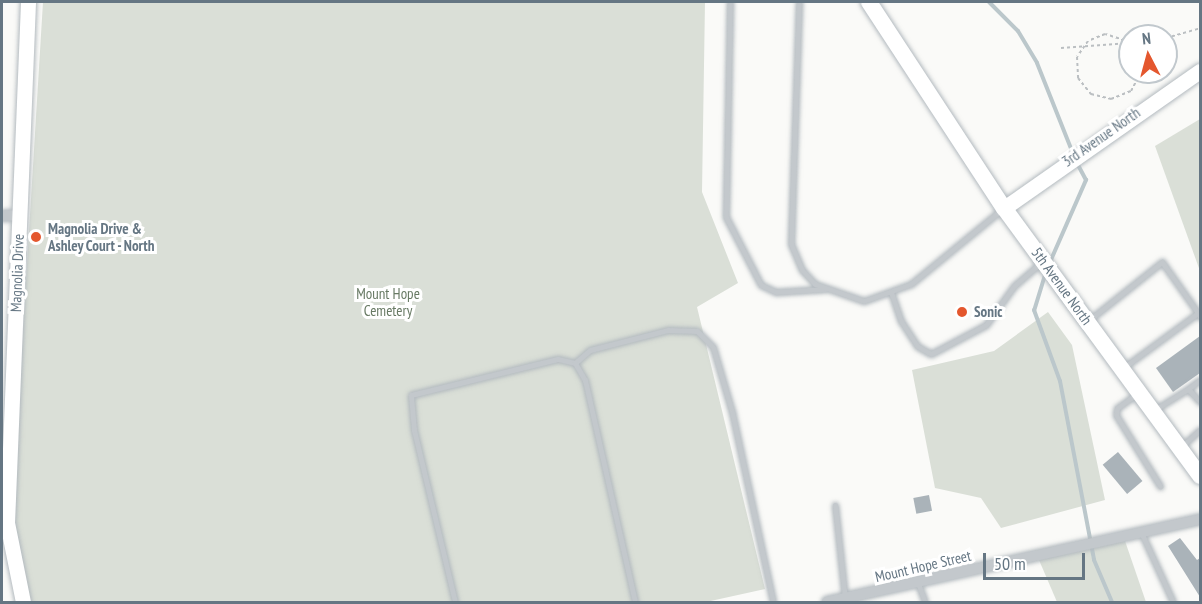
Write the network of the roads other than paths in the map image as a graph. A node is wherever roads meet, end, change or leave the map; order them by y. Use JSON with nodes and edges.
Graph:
{"nodes":[{"id":1,"x":28,"y":2,"type":"edge"},
{"id":2,"x":730,"y":2,"type":"edge"},
{"id":3,"x":799,"y":2,"type":"edge"},
{"id":4,"x":869,"y":2,"type":"edge"},
{"id":5,"x":1200,"y":70,"type":"edge"},
{"id":6,"x":1004,"y":208,"type":"junction"},
{"id":7,"x":19,"y":215,"type":"junction"},
{"id":8,"x":2,"y":216,"type":"edge"},
{"id":9,"x":1043,"y":260,"type":"junction"},
{"id":10,"x":826,"y":289,"type":"junction"},
{"id":11,"x":891,"y":292,"type":"junction"},
{"id":12,"x":1199,"y":315,"type":"edge"},
{"id":13,"x":1088,"y":321,"type":"junction"},
{"id":14,"x":575,"y":363,"type":"junction"},
{"id":15,"x":1122,"y":369,"type":"junction"},
{"id":16,"x":1200,"y":380,"type":"edge"},
{"id":17,"x":1188,"y":389,"type":"junction"},
{"id":18,"x":1139,"y":392,"type":"junction"},
{"id":19,"x":1200,"y":402,"type":"edge"},
{"id":20,"x":1153,"y":411,"type":"junction"},
{"id":21,"x":1200,"y":430,"type":"edge"},
{"id":22,"x":1180,"y":448,"type":"junction"},
{"id":23,"x":1200,"y":476,"type":"edge"},
{"id":24,"x":1160,"y":486,"type":"dead end"},
{"id":25,"x":836,"y":505,"type":"dead end"},
{"id":26,"x":5,"y":511,"type":"edge"},
{"id":27,"x":1200,"y":519,"type":"edge"},
{"id":28,"x":1142,"y":532,"type":"junction"},
{"id":29,"x":918,"y":583,"type":"junction"},
{"id":30,"x":845,"y":599,"type":"junction"},
{"id":31,"x":23,"y":603,"type":"edge"},
{"id":32,"x":455,"y":603,"type":"edge"},
{"id":33,"x":635,"y":603,"type":"edge"},
{"id":34,"x":773,"y":603,"type":"edge"},
{"id":35,"x":827,"y":603,"type":"edge"},
{"id":36,"x":925,"y":603,"type":"edge"},
{"id":37,"x":1173,"y":603,"type":"edge"}],
"edges":[{"from":1,"to":7,"type":"street","name":"Magnolia Drive"},
{"from":2,"to":10,"type":"lane"},
{"from":3,"to":10,"type":"lane"},
{"from":4,"to":6,"type":"main road","name":"5th Avenue North"},
{"from":5,"to":6,"type":"street","name":"3rd Avenue North"},
{"from":6,"to":9,"type":"main road","name":"5th Avenue North"},
{"from":6,"to":11,"type":"lane"},
{"from":7,"to":8,"type":"street","name":"Magnolia Drive"},
{"from":7,"to":26,"type":"street","name":"Magnolia Drive"},
{"from":9,"to":11,"type":"lane"},
{"from":9,"to":13,"type":"main road","name":"5th Avenue North"},
{"from":10,"to":11,"type":"lane"},
{"from":12,"to":13,"type":"lane"},
{"from":12,"to":15,"type":"lane"},
{"from":13,"to":15,"type":"main road","name":"5th Avenue North"},
{"from":14,"to":32,"type":"lane"},
{"from":14,"to":33,"type":"lane"},
{"from":14,"to":34,"type":"lane"},
{"from":15,"to":18,"type":"main road","name":"5th Avenue North"},
{"from":16,"to":17,"type":"lane"},
{"from":17,"to":19,"type":"lane"},
{"from":17,"to":20,"type":"lane"},
{"from":18,"to":20,"type":"main road","name":"5th Avenue North"},
{"from":18,"to":24,"type":"lane"},
{"from":20,"to":22,"type":"main road","name":"5th Avenue North"},
{"from":21,"to":22,"type":"lane"},
{"from":22,"to":23,"type":"main road","name":"5th Avenue North"},
{"from":25,"to":30,"type":"lane"},
{"from":26,"to":31,"type":"street","name":"Magnolia Drive"},
{"from":27,"to":28,"type":"street","name":"Mount Hope Street"},
{"from":28,"to":29,"type":"street","name":"Mount Hope Street"},
{"from":28,"to":37,"type":"lane"},
{"from":29,"to":30,"type":"street","name":"Mount Hope Street"},
{"from":29,"to":36,"type":"lane"},
{"from":30,"to":35,"type":"street","name":"Mount Hope Street"}]}
